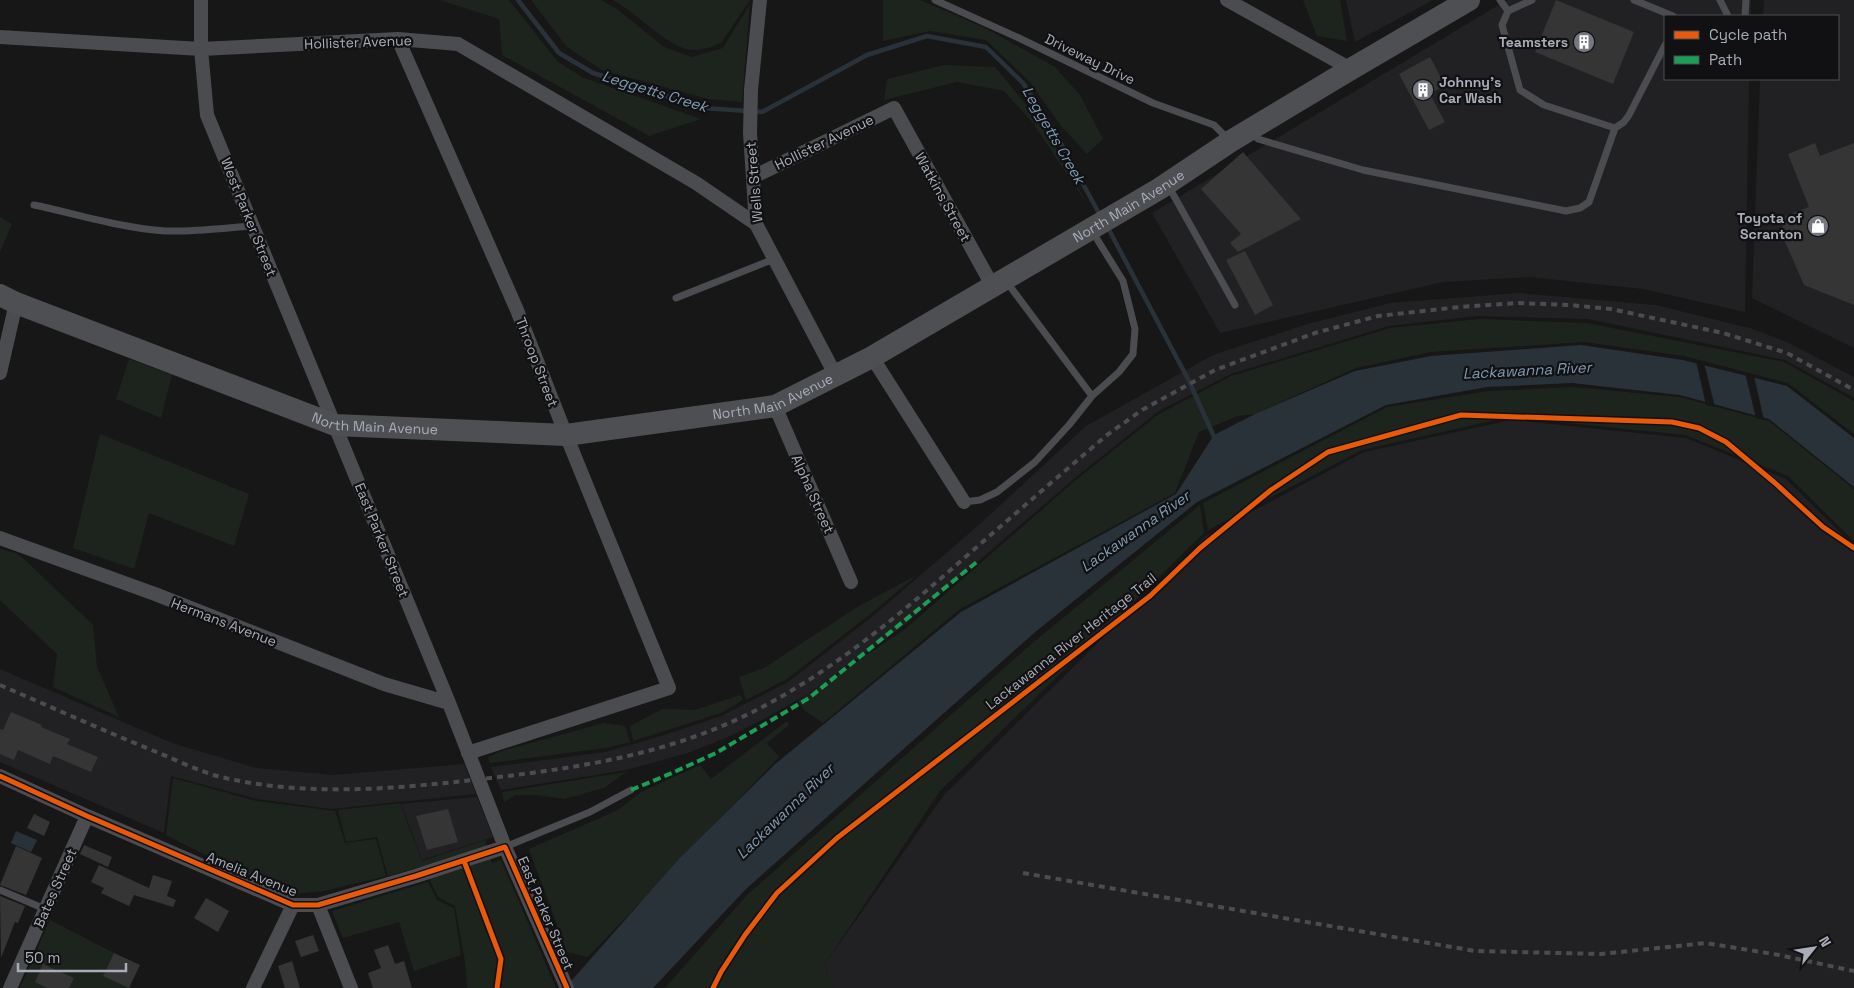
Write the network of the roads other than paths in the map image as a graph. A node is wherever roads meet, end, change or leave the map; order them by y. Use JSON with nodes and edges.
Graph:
{"nodes":[{"id":1,"x":201,"y":0,"type":"edge"},
{"id":2,"x":760,"y":0,"type":"edge"},
{"id":3,"x":935,"y":0,"type":"edge"},
{"id":4,"x":1228,"y":0,"type":"edge"},
{"id":5,"x":1500,"y":0,"type":"edge"},
{"id":6,"x":1532,"y":0,"type":"edge"},
{"id":7,"x":1634,"y":0,"type":"edge"},
{"id":8,"x":1720,"y":0,"type":"edge"},
{"id":9,"x":1746,"y":0,"type":"edge"},
{"id":10,"x":1466,"y":1,"type":"edge"},
{"id":11,"x":1508,"y":10,"type":"junction"},
{"id":12,"x":1672,"y":15,"type":"edge"},
{"id":13,"x":1728,"y":15,"type":"edge"},
{"id":14,"x":1745,"y":15,"type":"edge"},
{"id":15,"x":0,"y":37,"type":"edge"},
{"id":16,"x":398,"y":39,"type":"junction"},
{"id":17,"x":1664,"y":48,"type":"edge"},
{"id":18,"x":201,"y":49,"type":"junction"},
{"id":19,"x":1350,"y":69,"type":"junction"},
{"id":20,"x":894,"y":108,"type":"joint"},
{"id":21,"x":1616,"y":128,"type":"junction"},
{"id":22,"x":1240,"y":136,"type":"junction"},
{"id":23,"x":753,"y":177,"type":"junction"},
{"id":24,"x":1167,"y":184,"type":"junction"},
{"id":25,"x":34,"y":205,"type":"dead end"},
{"id":26,"x":756,"y":224,"type":"junction"},
{"id":27,"x":253,"y":226,"type":"junction"},
{"id":28,"x":1093,"y":228,"type":"junction"},
{"id":29,"x":774,"y":258,"type":"junction"},
{"id":30,"x":998,"y":282,"type":"junction"},
{"id":31,"x":676,"y":298,"type":"dead end"},
{"id":32,"x":5,"y":300,"type":"edge"},
{"id":33,"x":1235,"y":305,"type":"dead end"},
{"id":34,"x":872,"y":357,"type":"junction"},
{"id":35,"x":0,"y":373,"type":"edge"},
{"id":36,"x":836,"y":376,"type":"junction"},
{"id":37,"x":1092,"y":396,"type":"junction"},
{"id":38,"x":775,"y":406,"type":"junction"},
{"id":39,"x":335,"y":425,"type":"junction"},
{"id":40,"x":566,"y":436,"type":"junction"},
{"id":41,"x":964,"y":502,"type":"joint"},
{"id":42,"x":0,"y":538,"type":"edge"},
{"id":43,"x":851,"y":582,"type":"dead end"},
{"id":44,"x":449,"y":703,"type":"junction"},
{"id":45,"x":468,"y":753,"type":"junction"},
{"id":46,"x":0,"y":776,"type":"edge"},
{"id":47,"x":631,"y":790,"type":"dead end"},
{"id":48,"x":87,"y":816,"type":"junction"},
{"id":49,"x":505,"y":847,"type":"junction"},
{"id":50,"x":0,"y":890,"type":"edge"},
{"id":51,"x":293,"y":905,"type":"junction"},
{"id":52,"x":318,"y":905,"type":"junction"},
{"id":53,"x":45,"y":909,"type":"junction"},
{"id":54,"x":10,"y":988,"type":"edge"},
{"id":55,"x":253,"y":988,"type":"edge"},
{"id":56,"x":351,"y":988,"type":"edge"},
{"id":57,"x":567,"y":988,"type":"edge"}],
"edges":[{"from":1,"to":18,"type":"street","name":"West Parker Street"},
{"from":2,"to":23,"type":"street","name":"Wells Street"},
{"from":3,"to":22,"type":"lane","name":"Driveway Drive"},
{"from":4,"to":19,"type":"street"},
{"from":5,"to":11,"type":"lane"},
{"from":6,"to":11,"type":"lane"},
{"from":7,"to":12,"type":"lane"},
{"from":8,"to":13,"type":"lane"},
{"from":9,"to":14,"type":"lane"},
{"from":10,"to":19,"type":"main road","name":"North Main Avenue"},
{"from":11,"to":21,"type":"lane"},
{"from":15,"to":18,"type":"street","name":"Hollister Avenue"},
{"from":16,"to":18,"type":"street","name":"Hollister Avenue"},
{"from":16,"to":26,"type":"street","name":"Hollister Avenue"},
{"from":16,"to":40,"type":"street","name":"Throop Street"},
{"from":17,"to":21,"type":"lane","name":"Driveway Drive"},
{"from":18,"to":27,"type":"street","name":"West Parker Street"},
{"from":19,"to":22,"type":"main road","name":"North Main Avenue"},
{"from":20,"to":23,"type":"street","name":"Hollister Avenue"},
{"from":20,"to":30,"type":"street","name":"Watkins Street"},
{"from":21,"to":22,"type":"lane","name":"Driveway Drive"},
{"from":22,"to":24,"type":"main road","name":"North Main Avenue"},
{"from":23,"to":26,"type":"street","name":"Wells Street"},
{"from":24,"to":28,"type":"main road","name":"North Main Avenue"},
{"from":24,"to":33,"type":"lane"},
{"from":25,"to":27,"type":"lane"},
{"from":26,"to":29,"type":"street","name":"Wells Street"},
{"from":27,"to":39,"type":"street","name":"West Parker Street"},
{"from":28,"to":30,"type":"main road","name":"North Main Avenue"},
{"from":28,"to":37,"type":"lane"},
{"from":29,"to":31,"type":"lane"},
{"from":29,"to":36,"type":"street","name":"Wells Street"},
{"from":30,"to":34,"type":"main road","name":"North Main Avenue"},
{"from":30,"to":37,"type":"lane"},
{"from":32,"to":35,"type":"street"},
{"from":32,"to":39,"type":"main road","name":"North Main Avenue"},
{"from":34,"to":36,"type":"main road","name":"North Main Avenue"},
{"from":34,"to":41,"type":"street"},
{"from":36,"to":38,"type":"main road","name":"North Main Avenue"},
{"from":37,"to":41,"type":"lane"},
{"from":38,"to":40,"type":"main road","name":"North Main Avenue"},
{"from":38,"to":43,"type":"street","name":"Alpha Street"},
{"from":39,"to":40,"type":"main road","name":"North Main Avenue"},
{"from":39,"to":44,"type":"street","name":"East Parker Street"},
{"from":40,"to":45,"type":"street","name":"Throop Street"},
{"from":42,"to":44,"type":"street","name":"Hermans Avenue"},
{"from":44,"to":45,"type":"street","name":"East Parker Street"},
{"from":45,"to":49,"type":"street","name":"East Parker Street"},
{"from":46,"to":48,"type":"street","name":"Amelia Avenue"},
{"from":47,"to":49,"type":"lane","name":"Amelia Avenue"},
{"from":48,"to":51,"type":"street","name":"Amelia Avenue"},
{"from":48,"to":53,"type":"street","name":"Bates Street"},
{"from":49,"to":52,"type":"street","name":"Amelia Avenue"},
{"from":49,"to":57,"type":"street","name":"East Parker Street"},
{"from":50,"to":53,"type":"lane"},
{"from":51,"to":52,"type":"street","name":"Amelia Avenue"},
{"from":51,"to":55,"type":"street"},
{"from":52,"to":56,"type":"street"},
{"from":53,"to":54,"type":"street","name":"Bates Street"}]}
